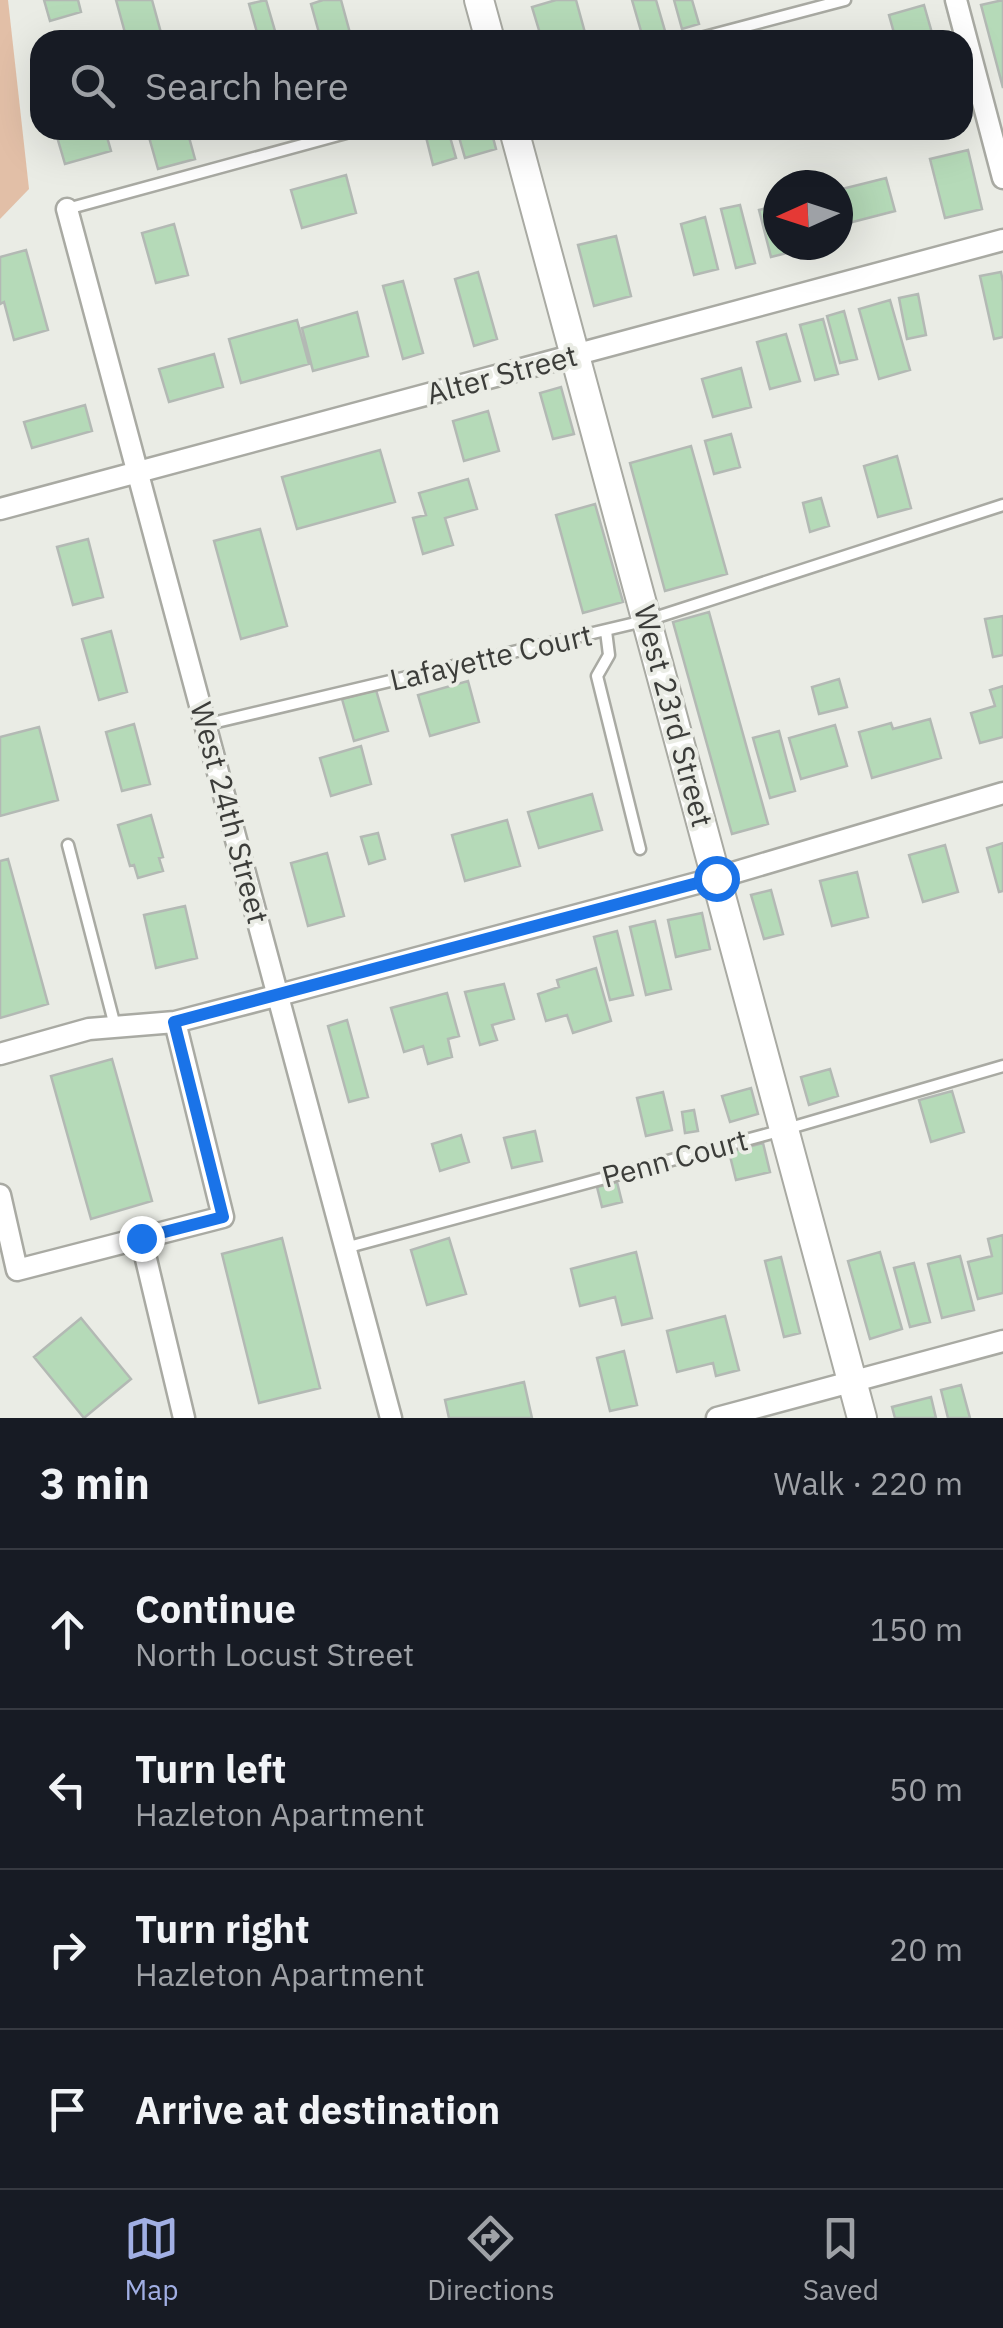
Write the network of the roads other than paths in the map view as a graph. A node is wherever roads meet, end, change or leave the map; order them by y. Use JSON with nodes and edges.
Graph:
{"nodes":[{"id":1,"x":479,"y":0,"type":"edge"},
{"id":2,"x":845,"y":0,"type":"edge"},
{"id":3,"x":956,"y":0,"type":"edge"},
{"id":4,"x":487,"y":30,"type":"edge"},
{"id":5,"x":731,"y":30,"type":"edge"},
{"id":6,"x":964,"y":30,"type":"edge"},
{"id":7,"x":973,"y":64,"type":"edge"},
{"id":8,"x":320,"y":140,"type":"edge"},
{"id":9,"x":517,"y":140,"type":"edge"},
{"id":10,"x":1003,"y":178,"type":"edge"},
{"id":11,"x":67,"y":209,"type":"joint"},
{"id":12,"x":1003,"y":240,"type":"edge"},
{"id":13,"x":576,"y":355,"type":"junction"},
{"id":14,"x":138,"y":472,"type":"junction"},
{"id":15,"x":1003,"y":505,"type":"edge"},
{"id":16,"x":0,"y":509,"type":"edge"},
{"id":17,"x":648,"y":620,"type":"junction"},
{"id":18,"x":606,"y":631,"type":"junction"},
{"id":19,"x":204,"y":726,"type":"junction"},
{"id":20,"x":1003,"y":792,"type":"edge"},
{"id":21,"x":68,"y":844,"type":"dead end"},
{"id":22,"x":640,"y":849,"type":"dead end"},
{"id":23,"x":716,"y":878,"type":"junction"},
{"id":24,"x":280,"y":995,"type":"junction"},
{"id":25,"x":174,"y":1022,"type":"junction"},
{"id":26,"x":115,"y":1026,"type":"junction"},
{"id":27,"x":0,"y":1054,"type":"edge"},
{"id":28,"x":1003,"y":1066,"type":"edge"},
{"id":29,"x":783,"y":1130,"type":"junction"},
{"id":30,"x":0,"y":1195,"type":"edge"},
{"id":31,"x":141,"y":1238,"type":"junction"},
{"id":32,"x":345,"y":1248,"type":"junction"},
{"id":33,"x":1003,"y":1341,"type":"edge"},
{"id":34,"x":852,"y":1382,"type":"junction"},
{"id":35,"x":184,"y":1418,"type":"edge"},
{"id":36,"x":391,"y":1418,"type":"edge"},
{"id":37,"x":717,"y":1418,"type":"edge"},
{"id":38,"x":862,"y":1418,"type":"edge"}],
"edges":[{"from":1,"to":4,"type":"street"},
{"from":2,"to":5,"type":"lane"},
{"from":3,"to":6,"type":"street"},
{"from":7,"to":10,"type":"street"},
{"from":8,"to":11,"type":"lane"},
{"from":9,"to":13,"type":"street","name":"West 23rd Street"},
{"from":11,"to":14,"type":"street","name":"West 24th Street"},
{"from":12,"to":13,"type":"street","name":"Alter Street"},
{"from":13,"to":14,"type":"street","name":"Alter Street"},
{"from":13,"to":17,"type":"street","name":"West 23rd Street"},
{"from":14,"to":16,"type":"street","name":"Alter Street"},
{"from":14,"to":19,"type":"street","name":"West 24th Street"},
{"from":15,"to":17,"type":"lane","name":"Lafayette Court"},
{"from":17,"to":18,"type":"lane","name":"Lafayette Court"},
{"from":17,"to":23,"type":"street","name":"West 23rd Street"},
{"from":18,"to":19,"type":"lane","name":"Lafayette Court"},
{"from":18,"to":22,"type":"lane"},
{"from":19,"to":24,"type":"street","name":"West 24th Street"},
{"from":20,"to":23,"type":"street"},
{"from":21,"to":26,"type":"lane"},
{"from":23,"to":24,"type":"street"},
{"from":23,"to":29,"type":"street","name":"West 23rd Street"},
{"from":24,"to":25,"type":"street"},
{"from":24,"to":32,"type":"street","name":"West 24th Street"},
{"from":25,"to":26,"type":"street"},
{"from":25,"to":31,"type":"street"},
{"from":26,"to":27,"type":"street"},
{"from":28,"to":29,"type":"lane","name":"Penn Court"},
{"from":29,"to":32,"type":"lane","name":"Penn Court"},
{"from":29,"to":34,"type":"street","name":"West 23rd Street"},
{"from":30,"to":31,"type":"street"},
{"from":31,"to":35,"type":"street"},
{"from":32,"to":36,"type":"street","name":"West 24th Street"},
{"from":33,"to":34,"type":"street"},
{"from":34,"to":37,"type":"street"},
{"from":34,"to":38,"type":"street","name":"West 23rd Street"}]}
